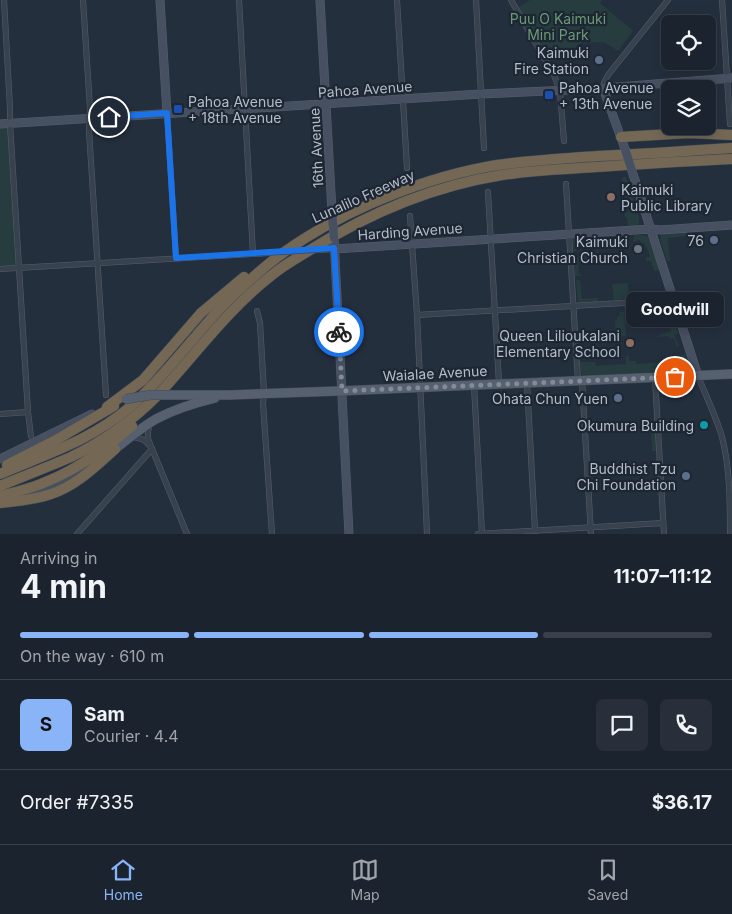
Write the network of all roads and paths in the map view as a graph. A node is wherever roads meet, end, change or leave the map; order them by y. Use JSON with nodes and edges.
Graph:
{"nodes":[{"id":1,"x":4,"y":0,"type":"edge"},
{"id":2,"x":83,"y":0,"type":"edge"},
{"id":3,"x":160,"y":0,"type":"edge"},
{"id":4,"x":239,"y":0,"type":"edge"},
{"id":5,"x":320,"y":0,"type":"edge"},
{"id":6,"x":397,"y":0,"type":"edge"},
{"id":7,"x":476,"y":0,"type":"edge"},
{"id":8,"x":510,"y":0,"type":"edge"},
{"id":9,"x":668,"y":0,"type":"edge"},
{"id":10,"x":722,"y":0,"type":"edge"},
{"id":11,"x":730,"y":78,"type":"edge"},
{"id":12,"x":603,"y":88,"type":"junction"},
{"id":13,"x":560,"y":90,"type":"junction"},
{"id":14,"x":481,"y":94,"type":"junction"},
{"id":15,"x":403,"y":99,"type":"junction"},
{"id":16,"x":326,"y":104,"type":"junction"},
{"id":17,"x":245,"y":108,"type":"junction"},
{"id":18,"x":167,"y":113,"type":"junction"},
{"id":19,"x":89,"y":118,"type":"junction"},
{"id":20,"x":0,"y":124,"type":"edge"},
{"id":21,"x":10,"y":124,"type":"junction"},
{"id":22,"x":730,"y":124,"type":"dead end"},
{"id":23,"x":732,"y":135,"type":"edge"},
{"id":24,"x":621,"y":137,"type":"junction"},
{"id":25,"x":564,"y":142,"type":"dead end"},
{"id":26,"x":484,"y":148,"type":"dead end"},
{"id":27,"x":732,"y":148,"type":"edge"},
{"id":28,"x":732,"y":159,"type":"edge"},
{"id":29,"x":407,"y":168,"type":"dead end"},
{"id":30,"x":566,"y":184,"type":"dead end"},
{"id":31,"x":488,"y":192,"type":"dead end"},
{"id":32,"x":410,"y":216,"type":"dead end"},
{"id":33,"x":732,"y":226,"type":"edge"},
{"id":34,"x":320,"y":228,"type":"junction"},
{"id":35,"x":651,"y":229,"type":"junction"},
{"id":36,"x":569,"y":234,"type":"junction"},
{"id":37,"x":490,"y":239,"type":"junction"},
{"id":38,"x":412,"y":244,"type":"junction"},
{"id":39,"x":334,"y":248,"type":"junction"},
{"id":40,"x":253,"y":254,"type":"junction"},
{"id":41,"x":176,"y":258,"type":"junction"},
{"id":42,"x":98,"y":264,"type":"junction"},
{"id":43,"x":20,"y":268,"type":"junction"},
{"id":44,"x":0,"y":269,"type":"edge"},
{"id":45,"x":674,"y":300,"type":"junction"},
{"id":46,"x":574,"y":305,"type":"junction"},
{"id":47,"x":495,"y":310,"type":"junction"},
{"id":48,"x":257,"y":311,"type":"dead end"},
{"id":49,"x":417,"y":315,"type":"junction"},
{"id":50,"x":198,"y":350,"type":"junction"},
{"id":51,"x":732,"y":374,"type":"edge"},
{"id":52,"x":698,"y":376,"type":"junction"},
{"id":53,"x":656,"y":378,"type":"junction"},
{"id":54,"x":580,"y":381,"type":"junction"},
{"id":55,"x":527,"y":382,"type":"junction"},
{"id":56,"x":499,"y":383,"type":"junction"},
{"id":57,"x":474,"y":385,"type":"junction"},
{"id":58,"x":420,"y":387,"type":"junction"},
{"id":59,"x":342,"y":391,"type":"junction"},
{"id":60,"x":264,"y":393,"type":"junction"},
{"id":61,"x":106,"y":395,"type":"dead end"},
{"id":62,"x":230,"y":395,"type":"junction"},
{"id":63,"x":124,"y":400,"type":"junction"},
{"id":64,"x":107,"y":407,"type":"junction"},
{"id":65,"x":28,"y":412,"type":"junction"},
{"id":66,"x":0,"y":414,"type":"edge"},
{"id":67,"x":150,"y":423,"type":"junction"},
{"id":68,"x":131,"y":437,"type":"junction"},
{"id":69,"x":31,"y":438,"type":"dead end"},
{"id":70,"x":115,"y":449,"type":"junction"},
{"id":71,"x":152,"y":449,"type":"junction"},
{"id":72,"x":3,"y":473,"type":"edge"},
{"id":73,"x":0,"y":496,"type":"edge"},
{"id":74,"x":0,"y":503,"type":"edge"},
{"id":75,"x":663,"y":523,"type":"junction"},
{"id":76,"x":591,"y":528,"type":"junction"},
{"id":77,"x":536,"y":531,"type":"junction"},
{"id":78,"x":506,"y":533,"type":"edge"},
{"id":79,"x":77,"y":534,"type":"edge"},
{"id":80,"x":187,"y":534,"type":"edge"},
{"id":81,"x":272,"y":534,"type":"edge"},
{"id":82,"x":349,"y":534,"type":"edge"},
{"id":83,"x":427,"y":534,"type":"edge"},
{"id":84,"x":478,"y":534,"type":"edge"},
{"id":85,"x":482,"y":534,"type":"edge"},
{"id":86,"x":591,"y":534,"type":"edge"},
{"id":87,"x":664,"y":534,"type":"edge"},
{"id":88,"x":730,"y":534,"type":"edge"}],
"edges":[{"from":1,"to":21,"type":"street"},
{"from":2,"to":19,"type":"street"},
{"from":3,"to":18,"type":"street"},
{"from":4,"to":17,"type":"street"},
{"from":5,"to":16,"type":"street","name":"16th Avenue"},
{"from":6,"to":15,"type":"street"},
{"from":7,"to":14,"type":"street"},
{"from":8,"to":13,"type":"street"},
{"from":9,"to":12,"type":"street"},
{"from":10,"to":11,"type":"street"},
{"from":11,"to":12,"type":"street","name":"Pahoa Avenue"},
{"from":11,"to":22,"type":"street"},
{"from":12,"to":13,"type":"street","name":"Pahoa Avenue"},
{"from":12,"to":24,"type":"street"},
{"from":13,"to":14,"type":"street","name":"Pahoa Avenue"},
{"from":13,"to":25,"type":"street"},
{"from":14,"to":15,"type":"street","name":"Pahoa Avenue"},
{"from":14,"to":26,"type":"street"},
{"from":15,"to":16,"type":"street","name":"Pahoa Avenue"},
{"from":15,"to":29,"type":"street"},
{"from":16,"to":17,"type":"street","name":"Pahoa Avenue"},
{"from":16,"to":39,"type":"street","name":"16th Avenue","bridge":true},
{"from":17,"to":18,"type":"street","name":"Pahoa Avenue"},
{"from":17,"to":40,"type":"street"},
{"from":18,"to":19,"type":"street","name":"Pahoa Avenue"},
{"from":18,"to":41,"type":"street"},
{"from":19,"to":21,"type":"street","name":"Pahoa Avenue"},
{"from":19,"to":42,"type":"street"},
{"from":20,"to":21,"type":"street","name":"Pahoa Avenue"},
{"from":21,"to":43,"type":"street"},
{"from":23,"to":24,"type":"highway"},
{"from":24,"to":35,"type":"street","bridge":true},
{"from":27,"to":34,"type":"highway","name":"Lunalilo Freeway"},
{"from":28,"to":50,"type":"highway","name":"Lunalilo Freeway"},
{"from":30,"to":36,"type":"street"},
{"from":31,"to":37,"type":"street"},
{"from":32,"to":38,"type":"street"},
{"from":33,"to":35,"type":"street","name":"Harding Avenue"},
{"from":34,"to":64,"type":"highway"},
{"from":34,"to":72,"type":"highway","name":"Lunalilo Freeway"},
{"from":35,"to":36,"type":"street","name":"Harding Avenue"},
{"from":35,"to":45,"type":"street"},
{"from":36,"to":37,"type":"street","name":"Harding Avenue"},
{"from":36,"to":46,"type":"street"},
{"from":37,"to":38,"type":"street","name":"Harding Avenue"},
{"from":37,"to":47,"type":"street"},
{"from":38,"to":39,"type":"street","name":"Harding Avenue"},
{"from":38,"to":49,"type":"street"},
{"from":39,"to":40,"type":"street","name":"Harding Avenue","bridge":true},
{"from":39,"to":59,"type":"street","name":"16th Avenue"},
{"from":40,"to":41,"type":"street","name":"Harding Avenue"},
{"from":41,"to":42,"type":"street","name":"Harding Avenue"},
{"from":42,"to":43,"type":"street","name":"Harding Avenue"},
{"from":42,"to":61,"type":"street"},
{"from":43,"to":44,"type":"street","name":"Harding Avenue"},
{"from":43,"to":65,"type":"street"},
{"from":45,"to":46,"type":"street"},
{"from":45,"to":52,"type":"street"},
{"from":46,"to":47,"type":"street"},
{"from":46,"to":54,"type":"street"},
{"from":47,"to":49,"type":"street"},
{"from":47,"to":56,"type":"street"},
{"from":48,"to":60,"type":"street"},
{"from":49,"to":58,"type":"street"},
{"from":50,"to":72,"type":"highway","name":"Lunalilo Freeway"},
{"from":50,"to":73,"type":"highway"},
{"from":51,"to":52,"type":"main road","name":"Waialae Avenue"},
{"from":52,"to":53,"type":"main road","name":"Waialae Avenue"},
{"from":52,"to":88,"type":"street"},
{"from":53,"to":54,"type":"main road","name":"Waialae Avenue"},
{"from":53,"to":75,"type":"street"},
{"from":54,"to":55,"type":"main road","name":"Waialae Avenue"},
{"from":54,"to":76,"type":"street"},
{"from":55,"to":56,"type":"main road","name":"Waialae Avenue"},
{"from":55,"to":77,"type":"street"},
{"from":56,"to":57,"type":"main road","name":"Waialae Avenue"},
{"from":57,"to":58,"type":"main road","name":"Waialae Avenue"},
{"from":57,"to":85,"type":"street"},
{"from":58,"to":59,"type":"main road","name":"Waialae Avenue"},
{"from":58,"to":83,"type":"street"},
{"from":59,"to":60,"type":"main road","name":"Waialae Avenue"},
{"from":59,"to":82,"type":"street","name":"16th Avenue"},
{"from":60,"to":62,"type":"main road","name":"Waialae Avenue"},
{"from":60,"to":81,"type":"street"},
{"from":62,"to":63,"type":"main road","name":"Waialae Avenue","bridge":true},
{"from":62,"to":67,"type":"main road","name":"Waialae Avenue"},
{"from":63,"to":64,"type":"street","name":"Waialae Avenue"},
{"from":63,"to":72,"type":"highway"},
{"from":64,"to":72,"type":"street","name":"Waialae Avenue"},
{"from":65,"to":66,"type":"street"},
{"from":65,"to":69,"type":"street"},
{"from":67,"to":68,"type":"main road","name":"Waialae Avenue"},
{"from":67,"to":71,"type":"street"},
{"from":68,"to":70,"type":"main road","name":"Waialae Avenue"},
{"from":68,"to":71,"type":"street"},
{"from":70,"to":73,"type":"street","name":"Waialae Avenue"},
{"from":70,"to":74,"type":"highway"},
{"from":71,"to":79,"type":"street"},
{"from":71,"to":80,"type":"street"},
{"from":75,"to":76,"type":"street"},
{"from":75,"to":87,"type":"street"},
{"from":76,"to":77,"type":"street"},
{"from":76,"to":86,"type":"street"},
{"from":77,"to":78,"type":"street"},
{"from":78,"to":85,"type":"street"},
{"from":84,"to":85,"type":"street"}]}
